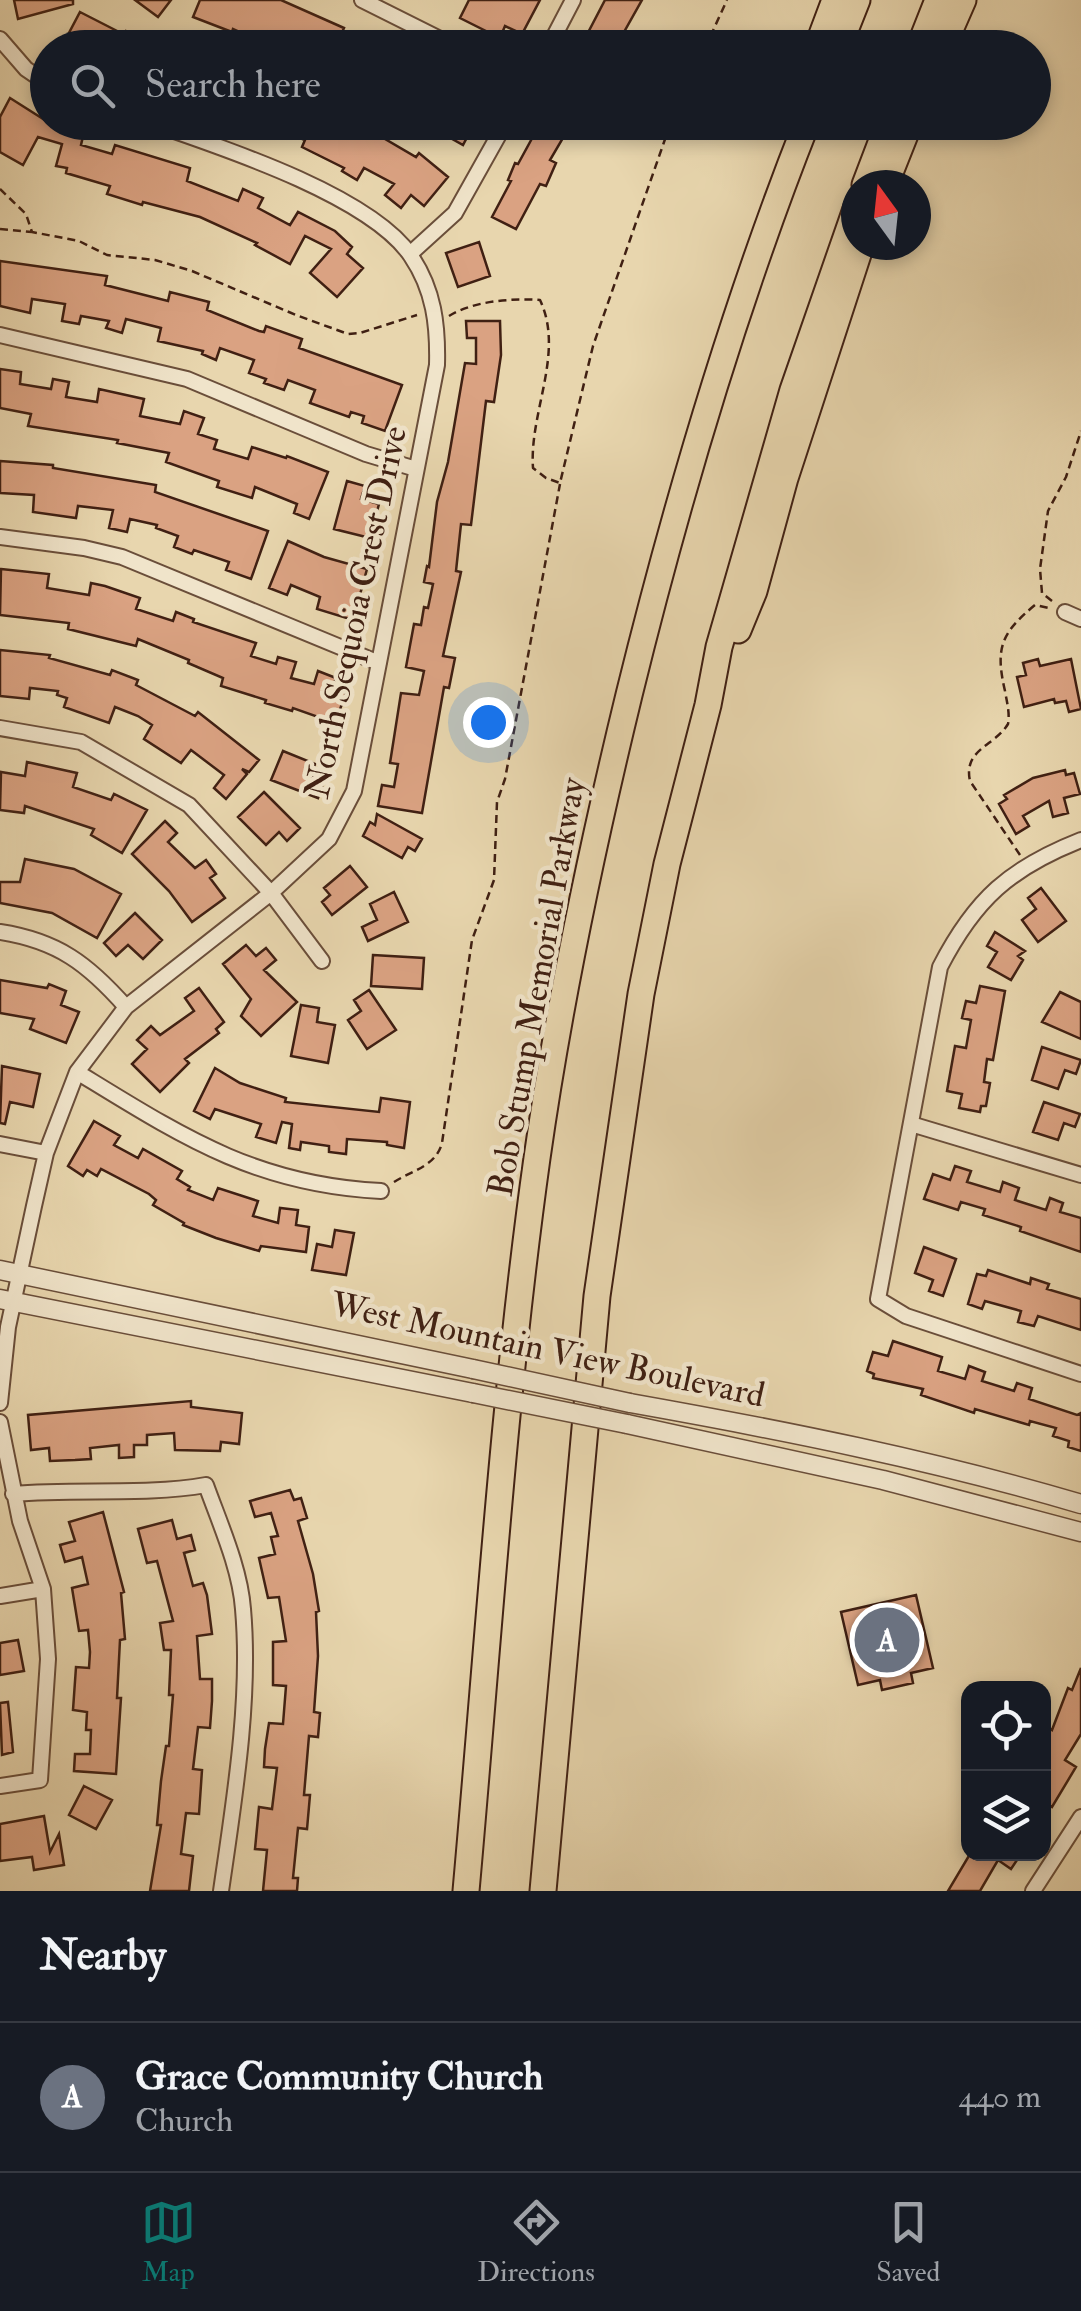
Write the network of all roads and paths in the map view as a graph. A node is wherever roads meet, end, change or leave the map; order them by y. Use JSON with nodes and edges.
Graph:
{"nodes":[{"id":1,"x":362,"y":0,"type":"edge"},
{"id":2,"x":574,"y":0,"type":"edge"},
{"id":3,"x":727,"y":0,"type":"edge"},
{"id":4,"x":835,"y":0,"type":"edge"},
{"id":5,"x":857,"y":0,"type":"edge"},
{"id":6,"x":938,"y":0,"type":"edge"},
{"id":7,"x":963,"y":0,"type":"edge"},
{"id":8,"x":422,"y":30,"type":"edge"},
{"id":9,"x":558,"y":30,"type":"edge"},
{"id":10,"x":713,"y":30,"type":"edge"},
{"id":11,"x":824,"y":30,"type":"edge"},
{"id":12,"x":845,"y":30,"type":"edge"},
{"id":13,"x":926,"y":30,"type":"edge"},
{"id":14,"x":950,"y":30,"type":"edge"},
{"id":15,"x":0,"y":39,"type":"edge"},
{"id":16,"x":30,"y":72,"type":"edge"},
{"id":17,"x":196,"y":140,"type":"edge"},
{"id":18,"x":496,"y":140,"type":"edge"},
{"id":19,"x":664,"y":140,"type":"edge"},
{"id":20,"x":782,"y":140,"type":"edge"},
{"id":21,"x":802,"y":140,"type":"edge"},
{"id":22,"x":882,"y":140,"type":"edge"},
{"id":23,"x":903,"y":140,"type":"edge"},
{"id":24,"x":871,"y":170,"type":"edge"},
{"id":25,"x":891,"y":170,"type":"edge"},
{"id":26,"x":0,"y":189,"type":"edge"},
{"id":27,"x":0,"y":230,"type":"edge"},
{"id":28,"x":32,"y":232,"type":"junction"},
{"id":29,"x":410,"y":254,"type":"junction"},
{"id":30,"x":841,"y":254,"type":"edge"},
{"id":31,"x":856,"y":260,"type":"edge"},
{"id":32,"x":436,"y":309,"type":"junction"},
{"id":33,"x":0,"y":334,"type":"edge"},
{"id":34,"x":712,"y":389,"type":"junction"},
{"id":35,"x":1081,"y":431,"type":"edge"},
{"id":36,"x":416,"y":469,"type":"junction"},
{"id":37,"x":560,"y":482,"type":"junction"},
{"id":38,"x":0,"y":537,"type":"edge"},
{"id":39,"x":1065,"y":612,"type":"junction"},
{"id":40,"x":1081,"y":619,"type":"edge"},
{"id":41,"x":379,"y":663,"type":"junction"},
{"id":42,"x":708,"y":705,"type":"junction"},
{"id":43,"x":0,"y":728,"type":"edge"},
{"id":44,"x":1081,"y":840,"type":"edge"},
{"id":45,"x":1024,"y":866,"type":"junction"},
{"id":46,"x":271,"y":893,"type":"junction"},
{"id":47,"x":0,"y":932,"type":"edge"},
{"id":48,"x":322,"y":961,"type":"dead end"},
{"id":49,"x":126,"y":1007,"type":"junction"},
{"id":50,"x":77,"y":1072,"type":"junction"},
{"id":51,"x":911,"y":1124,"type":"junction"},
{"id":52,"x":0,"y":1144,"type":"edge"},
{"id":53,"x":46,"y":1154,"type":"junction"},
{"id":54,"x":1081,"y":1175,"type":"edge"},
{"id":55,"x":380,"y":1190,"type":"joint"},
{"id":56,"x":9,"y":1272,"type":"edge"},
{"id":57,"x":6,"y":1301,"type":"edge"},
{"id":58,"x":1081,"y":1374,"type":"edge"},
{"id":59,"x":0,"y":1403,"type":"edge"},
{"id":60,"x":0,"y":1422,"type":"edge"},
{"id":61,"x":13,"y":1494,"type":"junction"},
{"id":62,"x":1081,"y":1504,"type":"edge"},
{"id":63,"x":1081,"y":1532,"type":"edge"},
{"id":64,"x":44,"y":1589,"type":"junction"},
{"id":65,"x":0,"y":1596,"type":"edge"},
{"id":66,"x":0,"y":1786,"type":"edge"},
{"id":67,"x":1081,"y":1817,"type":"edge"},
{"id":68,"x":221,"y":1891,"type":"edge"},
{"id":69,"x":466,"y":1891,"type":"edge"},
{"id":70,"x":543,"y":1891,"type":"edge"},
{"id":71,"x":1033,"y":1891,"type":"edge"}],
"edges":[{"from":1,"to":8,"type":"street"},
{"from":2,"to":9,"type":"street"},
{"from":3,"to":10,"type":"path"},
{"from":4,"to":11,"type":"highway"},
{"from":5,"to":12,"type":"highway"},
{"from":6,"to":13,"type":"highway"},
{"from":7,"to":14,"type":"highway"},
{"from":15,"to":16,"type":"street"},
{"from":17,"to":29,"type":"street"},
{"from":18,"to":29,"type":"street"},
{"from":19,"to":37,"type":"path"},
{"from":20,"to":34,"type":"highway"},
{"from":21,"to":34,"type":"highway","name":"Bob Stump Memorial Parkway"},
{"from":22,"to":24,"type":"highway"},
{"from":23,"to":25,"type":"highway"},
{"from":26,"to":28,"type":"path"},
{"from":27,"to":28,"type":"path"},
{"from":28,"to":32,"type":"path"},
{"from":29,"to":32,"type":"street","name":"North Sequoia Crest Drive"},
{"from":30,"to":42,"type":"highway"},
{"from":31,"to":42,"type":"highway"},
{"from":32,"to":36,"type":"street","name":"North Sequoia Crest Drive"},
{"from":32,"to":37,"type":"path"},
{"from":33,"to":36,"type":"street"},
{"from":34,"to":69,"type":"highway","name":"Bob Stump Memorial Parkway"},
{"from":35,"to":39,"type":"path"},
{"from":36,"to":41,"type":"street","name":"North Sequoia Crest Drive"},
{"from":37,"to":55,"type":"path"},
{"from":38,"to":41,"type":"street"},
{"from":39,"to":40,"type":"street"},
{"from":39,"to":45,"type":"path"},
{"from":41,"to":46,"type":"street","name":"North Sequoia Crest Drive"},
{"from":42,"to":70,"type":"highway"},
{"from":43,"to":46,"type":"street"},
{"from":44,"to":45,"type":"street"},
{"from":45,"to":51,"type":"street"},
{"from":46,"to":48,"type":"street"},
{"from":46,"to":49,"type":"street","name":"North Sequoia Crest Drive"},
{"from":47,"to":49,"type":"street"},
{"from":49,"to":50,"type":"street","name":"North Sequoia Crest Drive"},
{"from":50,"to":53,"type":"street","name":"North Sequoia Crest Drive"},
{"from":50,"to":55,"type":"street"},
{"from":51,"to":54,"type":"street"},
{"from":51,"to":58,"type":"street"},
{"from":52,"to":53,"type":"street"},
{"from":53,"to":56,"type":"street","name":"North Sequoia Crest Drive"},
{"from":56,"to":57,"type":"street","name":"North Sequoia Crest Drive"},
{"from":56,"to":62,"type":"street","name":"West Mountain View Boulevard","bridge":true},
{"from":57,"to":59,"type":"street","name":"North Sequoia Crest Drive"},
{"from":57,"to":63,"type":"street","name":"West Mountain View Boulevard","bridge":true},
{"from":60,"to":61,"type":"street"},
{"from":61,"to":64,"type":"street"},
{"from":61,"to":68,"type":"street"},
{"from":64,"to":65,"type":"street"},
{"from":64,"to":66,"type":"street"},
{"from":67,"to":71,"type":"street"}]}
